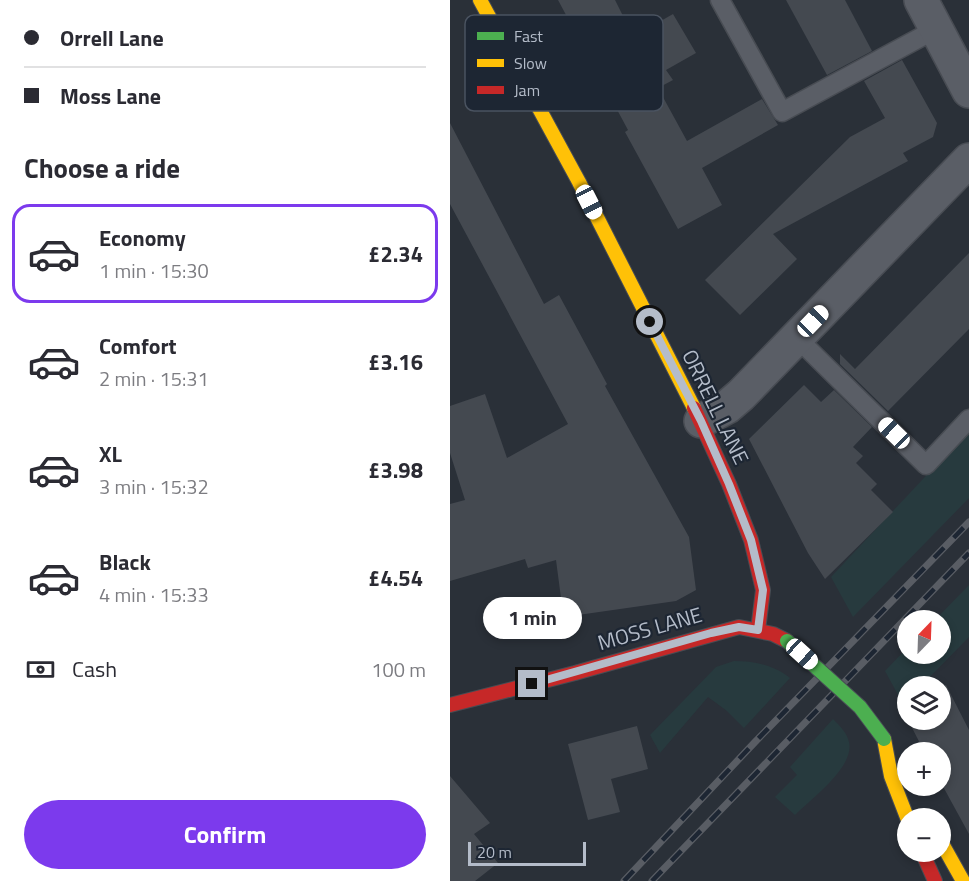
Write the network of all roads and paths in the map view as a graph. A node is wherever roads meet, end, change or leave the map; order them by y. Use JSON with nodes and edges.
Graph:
{"nodes":[{"id":1,"x":480,"y":0,"type":"edge"},
{"id":2,"x":720,"y":0,"type":"edge"},
{"id":3,"x":921,"y":0,"type":"edge"},
{"id":4,"x":488,"y":15,"type":"edge"},
{"id":5,"x":936,"y":29,"type":"junction"},
{"id":6,"x":969,"y":91,"type":"edge"},
{"id":7,"x":540,"y":111,"type":"edge"},
{"id":8,"x":966,"y":169,"type":"edge"},
{"id":9,"x":797,"y":338,"type":"junction"},
{"id":10,"x":969,"y":419,"type":"edge"},
{"id":11,"x":701,"y":421,"type":"junction"},
{"id":12,"x":758,"y":630,"type":"junction"},
{"id":13,"x":450,"y":705,"type":"edge"},
{"id":14,"x":884,"y":739,"type":"junction"},
{"id":15,"x":897,"y":760,"type":"edge"},
{"id":16,"x":903,"y":808,"type":"edge"},
{"id":17,"x":951,"y":860,"type":"edge"},
{"id":18,"x":927,"y":862,"type":"edge"},
{"id":19,"x":936,"y":881,"type":"edge"},
{"id":20,"x":963,"y":881,"type":"edge"}],
"edges":[{"from":1,"to":4,"type":"main road","name":"ORRELL LANE"},
{"from":2,"to":5,"type":"lane"},
{"from":3,"to":5,"type":"street"},
{"from":5,"to":6,"type":"street"},
{"from":7,"to":11,"type":"main road","name":"ORRELL LANE"},
{"from":8,"to":9,"type":"street"},
{"from":9,"to":10,"type":"lane"},
{"from":9,"to":11,"type":"street"},
{"from":11,"to":12,"type":"main road","name":"ORRELL LANE"},
{"from":12,"to":13,"type":"main road","name":"MOSS LANE"},
{"from":12,"to":14,"type":"main road","bridge":true},
{"from":14,"to":15,"type":"main road"},
{"from":14,"to":16,"type":"main road"},
{"from":17,"to":20,"type":"main road"},
{"from":18,"to":19,"type":"main road"}]}
